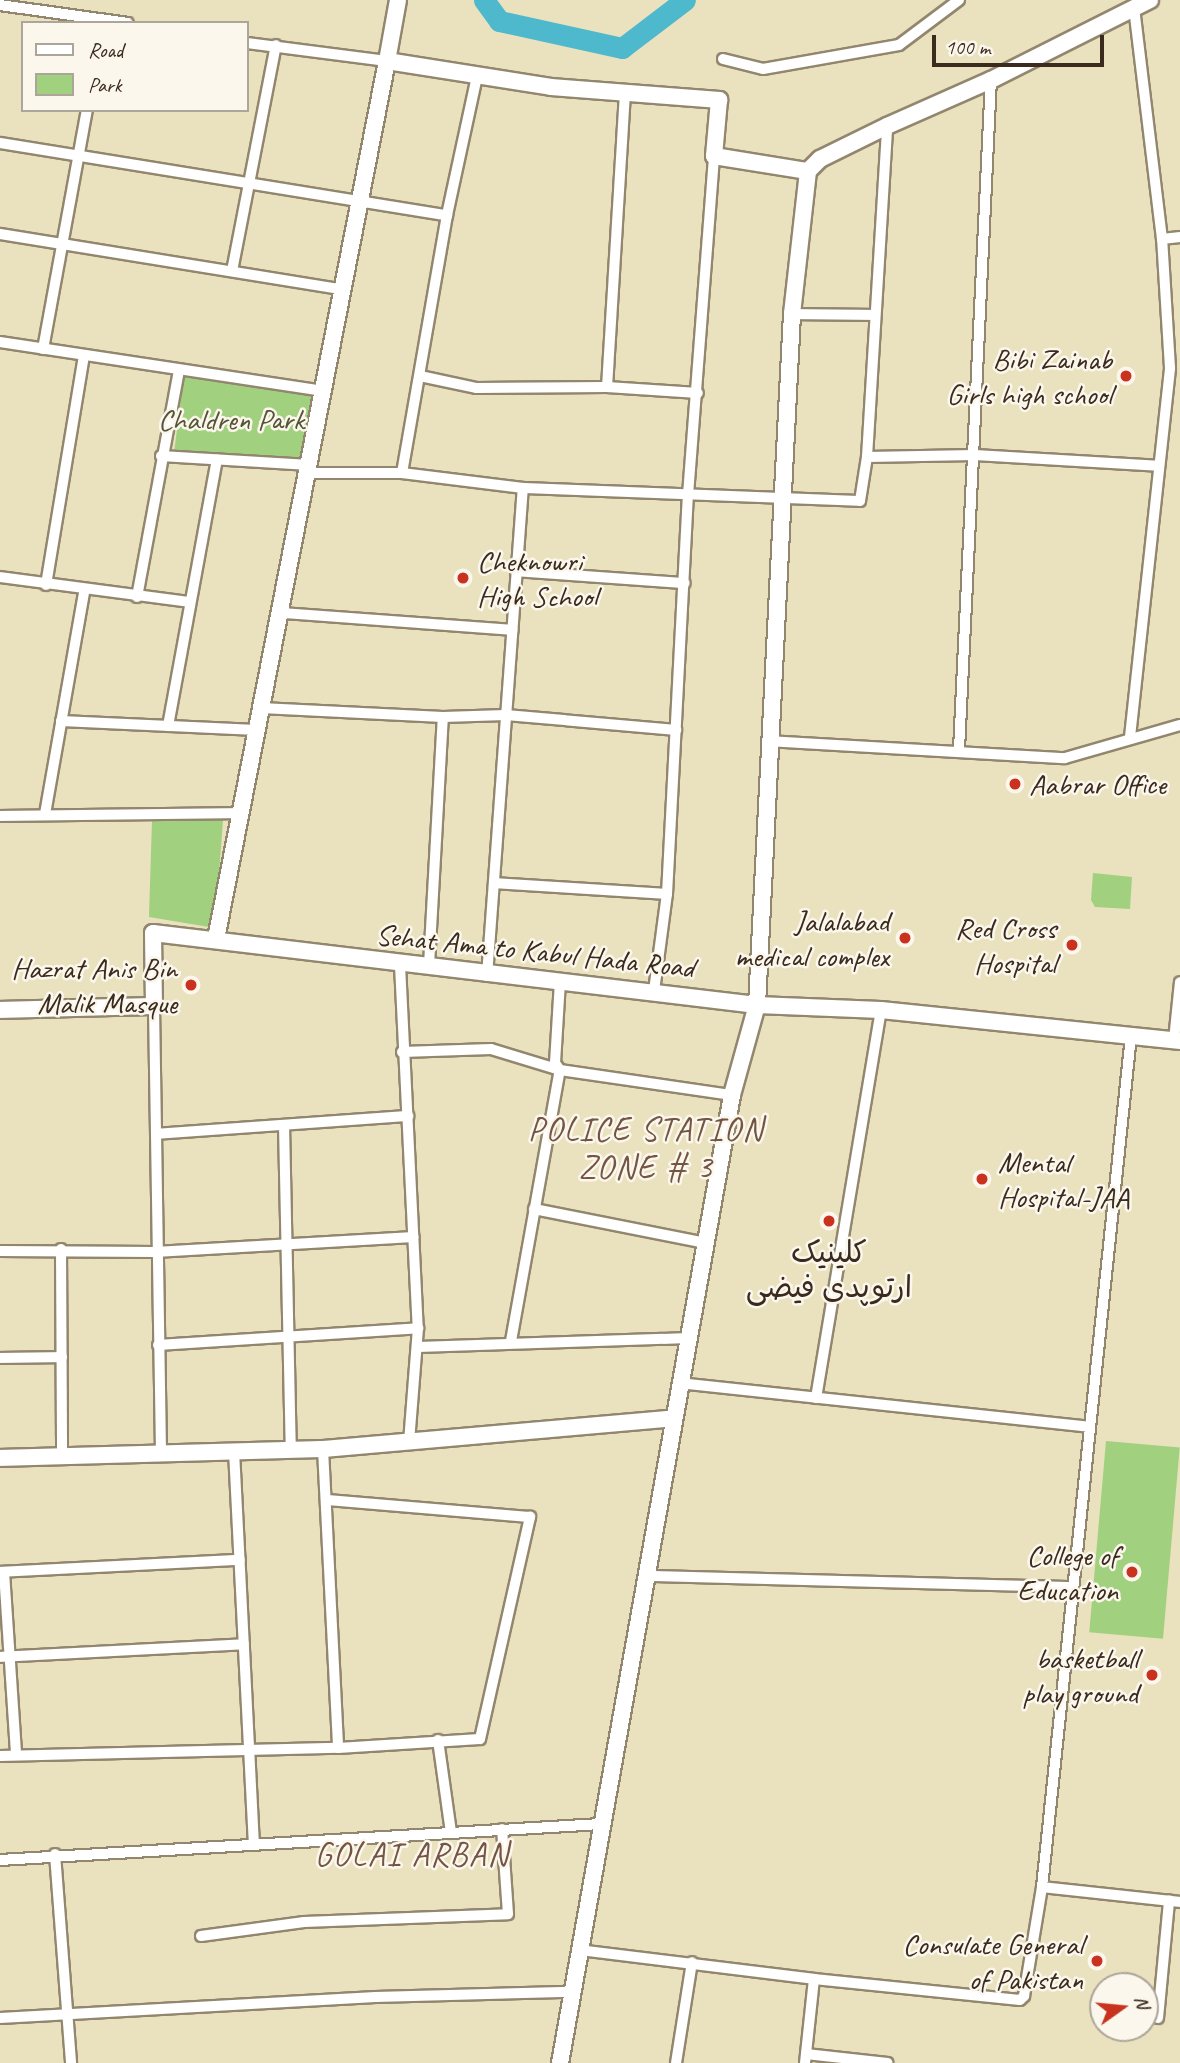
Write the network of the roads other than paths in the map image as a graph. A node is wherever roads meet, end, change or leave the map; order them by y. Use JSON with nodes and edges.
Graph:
{"nodes":[{"id":1,"x":398,"y":0,"type":"edge"},
{"id":2,"x":959,"y":0,"type":"edge"},
{"id":3,"x":1150,"y":0,"type":"edge"},
{"id":4,"x":29,"y":4,"type":"edge"},
{"id":5,"x":0,"y":5,"type":"edge"},
{"id":6,"x":1134,"y":8,"type":"junction"},
{"id":7,"x":108,"y":21,"type":"edge"},
{"id":8,"x":248,"y":43,"type":"edge"},
{"id":9,"x":276,"y":45,"type":"junction"},
{"id":10,"x":723,"y":59,"type":"dead end"},
{"id":11,"x":387,"y":61,"type":"junction"},
{"id":12,"x":477,"y":76,"type":"junction"},
{"id":13,"x":991,"y":80,"type":"junction"},
{"id":14,"x":625,"y":93,"type":"junction"},
{"id":15,"x":87,"y":112,"type":"edge"},
{"id":16,"x":887,"y":126,"type":"junction"},
{"id":17,"x":0,"y":143,"type":"edge"},
{"id":18,"x":76,"y":155,"type":"junction"},
{"id":19,"x":714,"y":156,"type":"junction"},
{"id":20,"x":807,"y":171,"type":"junction"},
{"id":21,"x":248,"y":183,"type":"junction"},
{"id":22,"x":363,"y":201,"type":"junction"},
{"id":23,"x":447,"y":215,"type":"junction"},
{"id":24,"x":0,"y":234,"type":"edge"},
{"id":25,"x":1180,"y":237,"type":"edge"},
{"id":26,"x":1162,"y":239,"type":"junction"},
{"id":27,"x":61,"y":243,"type":"junction"},
{"id":28,"x":232,"y":271,"type":"junction"},
{"id":29,"x":344,"y":290,"type":"junction"},
{"id":30,"x":792,"y":314,"type":"junction"},
{"id":31,"x":874,"y":316,"type":"junction"},
{"id":32,"x":0,"y":342,"type":"edge"},
{"id":33,"x":43,"y":349,"type":"junction"},
{"id":34,"x":84,"y":355,"type":"junction"},
{"id":35,"x":1175,"y":367,"type":"edge"},
{"id":36,"x":179,"y":370,"type":"junction"},
{"id":37,"x":419,"y":376,"type":"junction"},
{"id":38,"x":607,"y":387,"type":"junction"},
{"id":39,"x":325,"y":391,"type":"junction"},
{"id":40,"x":698,"y":393,"type":"junction"},
{"id":41,"x":975,"y":455,"type":"junction"},
{"id":42,"x":161,"y":456,"type":"junction"},
{"id":43,"x":867,"y":457,"type":"junction"},
{"id":44,"x":217,"y":460,"type":"junction"},
{"id":45,"x":1158,"y":466,"type":"junction"},
{"id":46,"x":309,"y":469,"type":"junction"},
{"id":47,"x":402,"y":472,"type":"junction"},
{"id":48,"x":523,"y":488,"type":"junction"},
{"id":49,"x":688,"y":495,"type":"junction"},
{"id":50,"x":785,"y":500,"type":"junction"},
{"id":51,"x":516,"y":571,"type":"junction"},
{"id":52,"x":0,"y":577,"type":"edge"},
{"id":53,"x":685,"y":583,"type":"junction"},
{"id":54,"x":46,"y":585,"type":"junction"},
{"id":55,"x":85,"y":592,"type":"junction"},
{"id":56,"x":137,"y":597,"type":"junction"},
{"id":57,"x":189,"y":602,"type":"junction"},
{"id":58,"x":283,"y":613,"type":"junction"},
{"id":59,"x":512,"y":631,"type":"junction"},
{"id":60,"x":261,"y":708,"type":"junction"},
{"id":61,"x":506,"y":715,"type":"junction"},
{"id":62,"x":443,"y":717,"type":"junction"},
{"id":63,"x":61,"y":721,"type":"junction"},
{"id":64,"x":1180,"y":725,"type":"edge"},
{"id":65,"x":168,"y":726,"type":"junction"},
{"id":66,"x":257,"y":730,"type":"junction"},
{"id":67,"x":676,"y":730,"type":"junction"},
{"id":68,"x":1130,"y":737,"type":"junction"},
{"id":69,"x":767,"y":741,"type":"junction"},
{"id":70,"x":959,"y":750,"type":"junction"},
{"id":71,"x":242,"y":813,"type":"junction"},
{"id":72,"x":45,"y":814,"type":"junction"},
{"id":73,"x":0,"y":816,"type":"edge"},
{"id":74,"x":494,"y":883,"type":"junction"},
{"id":75,"x":667,"y":894,"type":"junction"},
{"id":76,"x":216,"y":939,"type":"junction"},
{"id":77,"x":400,"y":965,"type":"junction"},
{"id":78,"x":429,"y":965,"type":"junction"},
{"id":79,"x":487,"y":976,"type":"junction"},
{"id":80,"x":560,"y":982,"type":"junction"},
{"id":81,"x":1180,"y":982,"type":"edge"},
{"id":82,"x":654,"y":991,"type":"junction"},
{"id":83,"x":757,"y":1005,"type":"junction"},
{"id":84,"x":154,"y":1006,"type":"junction"},
{"id":85,"x":0,"y":1010,"type":"edge"},
{"id":86,"x":881,"y":1010,"type":"junction"},
{"id":87,"x":1131,"y":1036,"type":"junction"},
{"id":88,"x":1177,"y":1040,"type":"edge"},
{"id":89,"x":402,"y":1052,"type":"junction"},
{"id":90,"x":561,"y":1070,"type":"junction"},
{"id":91,"x":732,"y":1095,"type":"junction"},
{"id":92,"x":408,"y":1116,"type":"junction"},
{"id":93,"x":284,"y":1125,"type":"junction"},
{"id":94,"x":156,"y":1134,"type":"junction"},
{"id":95,"x":534,"y":1209,"type":"junction"},
{"id":96,"x":414,"y":1237,"type":"junction"},
{"id":97,"x":287,"y":1241,"type":"junction"},
{"id":98,"x":705,"y":1242,"type":"junction"},
{"id":99,"x":61,"y":1249,"type":"junction"},
{"id":100,"x":0,"y":1251,"type":"edge"},
{"id":101,"x":155,"y":1252,"type":"junction"},
{"id":102,"x":418,"y":1328,"type":"junction"},
{"id":103,"x":290,"y":1335,"type":"junction"},
{"id":104,"x":688,"y":1338,"type":"junction"},
{"id":105,"x":510,"y":1341,"type":"junction"},
{"id":106,"x":158,"y":1345,"type":"junction"},
{"id":107,"x":418,"y":1347,"type":"junction"},
{"id":108,"x":62,"y":1356,"type":"junction"},
{"id":109,"x":0,"y":1358,"type":"edge"},
{"id":110,"x":679,"y":1383,"type":"junction"},
{"id":111,"x":816,"y":1398,"type":"junction"},
{"id":112,"x":674,"y":1418,"type":"junction"},
{"id":113,"x":1089,"y":1427,"type":"junction"},
{"id":114,"x":410,"y":1442,"type":"junction"},
{"id":115,"x":323,"y":1449,"type":"junction"},
{"id":116,"x":291,"y":1450,"type":"junction"},
{"id":117,"x":234,"y":1451,"type":"junction"},
{"id":118,"x":161,"y":1453,"type":"junction"},
{"id":119,"x":62,"y":1456,"type":"junction"},
{"id":120,"x":0,"y":1458,"type":"edge"},
{"id":121,"x":327,"y":1500,"type":"junction"},
{"id":122,"x":240,"y":1560,"type":"junction"},
{"id":123,"x":2,"y":1572,"type":"edge"},
{"id":124,"x":649,"y":1576,"type":"junction"},
{"id":125,"x":1072,"y":1587,"type":"junction"},
{"id":126,"x":244,"y":1644,"type":"junction"},
{"id":127,"x":5,"y":1657,"type":"edge"},
{"id":128,"x":438,"y":1740,"type":"junction"},
{"id":129,"x":338,"y":1748,"type":"junction"},
{"id":130,"x":252,"y":1749,"type":"junction"},
{"id":131,"x":16,"y":1755,"type":"junction"},
{"id":132,"x":0,"y":1756,"type":"edge"},
{"id":133,"x":600,"y":1824,"type":"junction"},
{"id":134,"x":502,"y":1829,"type":"junction"},
{"id":135,"x":451,"y":1832,"type":"junction"},
{"id":136,"x":254,"y":1842,"type":"junction"},
{"id":137,"x":55,"y":1854,"type":"junction"},
{"id":138,"x":0,"y":1860,"type":"edge"},
{"id":139,"x":1042,"y":1887,"type":"junction"},
{"id":140,"x":1175,"y":1901,"type":"edge"},
{"id":141,"x":201,"y":1936,"type":"dead end"},
{"id":142,"x":579,"y":1950,"type":"junction"},
{"id":143,"x":692,"y":1962,"type":"junction"},
{"id":144,"x":814,"y":1979,"type":"junction"},
{"id":145,"x":572,"y":1992,"type":"junction"},
{"id":146,"x":1159,"y":2011,"type":"edge"},
{"id":147,"x":68,"y":2017,"type":"junction"},
{"id":148,"x":0,"y":2018,"type":"edge"},
{"id":149,"x":805,"y":2059,"type":"edge"},
{"id":150,"x":71,"y":2063,"type":"edge"},
{"id":151,"x":559,"y":2063,"type":"edge"},
{"id":152,"x":676,"y":2063,"type":"edge"},
{"id":153,"x":888,"y":2063,"type":"edge"}],
"edges":[{"from":1,"to":11,"type":"main road"},
{"from":2,"to":10,"type":"street"},
{"from":3,"to":6,"type":"main road"},
{"from":4,"to":5,"type":"street"},
{"from":4,"to":7,"type":"street"},
{"from":6,"to":13,"type":"main road"},
{"from":6,"to":26,"type":"street"},
{"from":8,"to":9,"type":"street"},
{"from":9,"to":11,"type":"street"},
{"from":9,"to":21,"type":"street"},
{"from":11,"to":12,"type":"main road"},
{"from":11,"to":22,"type":"main road"},
{"from":12,"to":14,"type":"main road"},
{"from":12,"to":23,"type":"street"},
{"from":13,"to":16,"type":"main road"},
{"from":13,"to":41,"type":"street"},
{"from":14,"to":19,"type":"main road"},
{"from":14,"to":38,"type":"street"},
{"from":15,"to":18,"type":"street"},
{"from":16,"to":20,"type":"main road"},
{"from":16,"to":31,"type":"street"},
{"from":17,"to":18,"type":"street"},
{"from":18,"to":21,"type":"street"},
{"from":18,"to":27,"type":"street"},
{"from":19,"to":20,"type":"main road"},
{"from":19,"to":40,"type":"street"},
{"from":20,"to":30,"type":"main road"},
{"from":21,"to":22,"type":"street"},
{"from":21,"to":28,"type":"street"},
{"from":22,"to":23,"type":"street"},
{"from":22,"to":29,"type":"main road"},
{"from":23,"to":37,"type":"street"},
{"from":24,"to":27,"type":"street"},
{"from":25,"to":26,"type":"street"},
{"from":26,"to":35,"type":"street"},
{"from":27,"to":28,"type":"street"},
{"from":27,"to":33,"type":"street"},
{"from":28,"to":29,"type":"street"},
{"from":29,"to":39,"type":"main road"},
{"from":30,"to":31,"type":"street"},
{"from":30,"to":50,"type":"main road"},
{"from":31,"to":43,"type":"street"},
{"from":32,"to":33,"type":"street"},
{"from":33,"to":34,"type":"street"},
{"from":34,"to":36,"type":"street"},
{"from":34,"to":54,"type":"street"},
{"from":35,"to":45,"type":"street"},
{"from":36,"to":39,"type":"street"},
{"from":36,"to":42,"type":"street"},
{"from":37,"to":38,"type":"street"},
{"from":37,"to":47,"type":"street"},
{"from":38,"to":40,"type":"street"},
{"from":39,"to":46,"type":"main road"},
{"from":40,"to":49,"type":"street"},
{"from":41,"to":43,"type":"street"},
{"from":41,"to":45,"type":"street"},
{"from":41,"to":70,"type":"street"},
{"from":42,"to":44,"type":"street"},
{"from":42,"to":56,"type":"street"},
{"from":43,"to":50,"type":"street"},
{"from":44,"to":46,"type":"street"},
{"from":44,"to":57,"type":"street"},
{"from":45,"to":68,"type":"street"},
{"from":46,"to":47,"type":"street"},
{"from":46,"to":58,"type":"main road"},
{"from":47,"to":48,"type":"street"},
{"from":48,"to":49,"type":"street"},
{"from":48,"to":51,"type":"street"},
{"from":49,"to":50,"type":"street"},
{"from":49,"to":53,"type":"street"},
{"from":50,"to":69,"type":"main road"},
{"from":51,"to":53,"type":"street"},
{"from":51,"to":59,"type":"street"},
{"from":52,"to":54,"type":"street"},
{"from":53,"to":67,"type":"street"},
{"from":54,"to":55,"type":"street"},
{"from":55,"to":56,"type":"street"},
{"from":55,"to":63,"type":"street"},
{"from":56,"to":57,"type":"street"},
{"from":57,"to":65,"type":"street"},
{"from":58,"to":59,"type":"street"},
{"from":58,"to":60,"type":"main road"},
{"from":59,"to":61,"type":"street"},
{"from":60,"to":62,"type":"street"},
{"from":60,"to":66,"type":"main road"},
{"from":61,"to":62,"type":"street"},
{"from":61,"to":67,"type":"street"},
{"from":61,"to":74,"type":"street"},
{"from":62,"to":78,"type":"street"},
{"from":63,"to":65,"type":"street"},
{"from":63,"to":72,"type":"street"},
{"from":64,"to":68,"type":"street"},
{"from":65,"to":66,"type":"street"},
{"from":66,"to":71,"type":"main road"},
{"from":67,"to":75,"type":"street"},
{"from":68,"to":70,"type":"street"},
{"from":69,"to":70,"type":"street"},
{"from":69,"to":83,"type":"main road"},
{"from":71,"to":72,"type":"street"},
{"from":71,"to":76,"type":"main road"},
{"from":72,"to":73,"type":"street"},
{"from":74,"to":75,"type":"street"},
{"from":74,"to":79,"type":"street"},
{"from":75,"to":82,"type":"street"},
{"from":76,"to":77,"type":"main road","name":"Sehat Ama to Kabul Hada Road"},
{"from":76,"to":84,"type":"main road","name":"Sehat Ama to Kabul Hada Road"},
{"from":77,"to":78,"type":"main road","name":"Sehat Ama to Kabul Hada Road"},
{"from":77,"to":89,"type":"street"},
{"from":78,"to":79,"type":"main road","name":"Sehat Ama to Kabul Hada Road"},
{"from":79,"to":80,"type":"main road","name":"Sehat Ama to Kabul Hada Road"},
{"from":80,"to":82,"type":"main road","name":"Sehat Ama to Kabul Hada Road"},
{"from":80,"to":90,"type":"street"},
{"from":81,"to":88,"type":"street"},
{"from":82,"to":83,"type":"main road","name":"Sehat Ama to Kabul Hada Road"},
{"from":83,"to":86,"type":"main road","name":"Sehat Ama to Kabul Hada Road"},
{"from":83,"to":91,"type":"main road"},
{"from":84,"to":85,"type":"main road"},
{"from":84,"to":94,"type":"street"},
{"from":86,"to":87,"type":"main road","name":"Sehat Ama to Kabul Hada Road"},
{"from":86,"to":111,"type":"street"},
{"from":87,"to":88,"type":"main road","name":"Sehat Ama to Kabul Hada Road"},
{"from":87,"to":113,"type":"street"},
{"from":89,"to":90,"type":"street"},
{"from":89,"to":92,"type":"street"},
{"from":90,"to":91,"type":"street"},
{"from":90,"to":95,"type":"street"},
{"from":91,"to":98,"type":"main road"},
{"from":92,"to":93,"type":"street"},
{"from":92,"to":96,"type":"street"},
{"from":93,"to":94,"type":"street"},
{"from":93,"to":97,"type":"street"},
{"from":94,"to":101,"type":"street"},
{"from":95,"to":98,"type":"street"},
{"from":95,"to":105,"type":"street"},
{"from":96,"to":97,"type":"street"},
{"from":96,"to":102,"type":"street"},
{"from":97,"to":101,"type":"street"},
{"from":97,"to":103,"type":"street"},
{"from":98,"to":104,"type":"main road"},
{"from":99,"to":100,"type":"street"},
{"from":99,"to":101,"type":"street"},
{"from":99,"to":108,"type":"street"},
{"from":101,"to":106,"type":"street"},
{"from":102,"to":103,"type":"street"},
{"from":102,"to":107,"type":"street"},
{"from":103,"to":106,"type":"street"},
{"from":103,"to":116,"type":"street"},
{"from":104,"to":105,"type":"street"},
{"from":104,"to":110,"type":"main road"},
{"from":105,"to":107,"type":"street"},
{"from":106,"to":118,"type":"street"},
{"from":107,"to":114,"type":"street"},
{"from":108,"to":109,"type":"street"},
{"from":108,"to":119,"type":"street"},
{"from":110,"to":111,"type":"street"},
{"from":110,"to":112,"type":"main road"},
{"from":111,"to":113,"type":"street"},
{"from":112,"to":114,"type":"main road"},
{"from":112,"to":124,"type":"main road"},
{"from":113,"to":125,"type":"street"},
{"from":114,"to":115,"type":"main road"},
{"from":115,"to":116,"type":"main road"},
{"from":115,"to":121,"type":"street"},
{"from":116,"to":117,"type":"main road"},
{"from":117,"to":118,"type":"main road"},
{"from":117,"to":122,"type":"street"},
{"from":118,"to":119,"type":"main road"},
{"from":119,"to":120,"type":"main road"},
{"from":121,"to":128,"type":"street"},
{"from":121,"to":129,"type":"street"},
{"from":122,"to":123,"type":"street"},
{"from":122,"to":126,"type":"street"},
{"from":123,"to":127,"type":"street"},
{"from":124,"to":125,"type":"street"},
{"from":124,"to":133,"type":"main road"},
{"from":125,"to":139,"type":"street"},
{"from":126,"to":127,"type":"street"},
{"from":126,"to":130,"type":"street"},
{"from":127,"to":131,"type":"street"},
{"from":128,"to":129,"type":"street"},
{"from":128,"to":135,"type":"street"},
{"from":129,"to":130,"type":"street"},
{"from":130,"to":131,"type":"street"},
{"from":130,"to":136,"type":"street"},
{"from":131,"to":132,"type":"street"},
{"from":133,"to":134,"type":"street"},
{"from":133,"to":142,"type":"main road"},
{"from":134,"to":135,"type":"street"},
{"from":134,"to":141,"type":"street"},
{"from":135,"to":136,"type":"street"},
{"from":136,"to":137,"type":"street"},
{"from":137,"to":138,"type":"street"},
{"from":137,"to":147,"type":"street"},
{"from":139,"to":140,"type":"street"},
{"from":139,"to":144,"type":"street"},
{"from":140,"to":146,"type":"street"},
{"from":142,"to":143,"type":"street"},
{"from":142,"to":145,"type":"main road"},
{"from":143,"to":144,"type":"street"},
{"from":143,"to":152,"type":"street"},
{"from":144,"to":149,"type":"street"},
{"from":145,"to":147,"type":"street"},
{"from":145,"to":151,"type":"main road"},
{"from":147,"to":148,"type":"street"},
{"from":147,"to":150,"type":"street"},
{"from":149,"to":153,"type":"street"}]}
